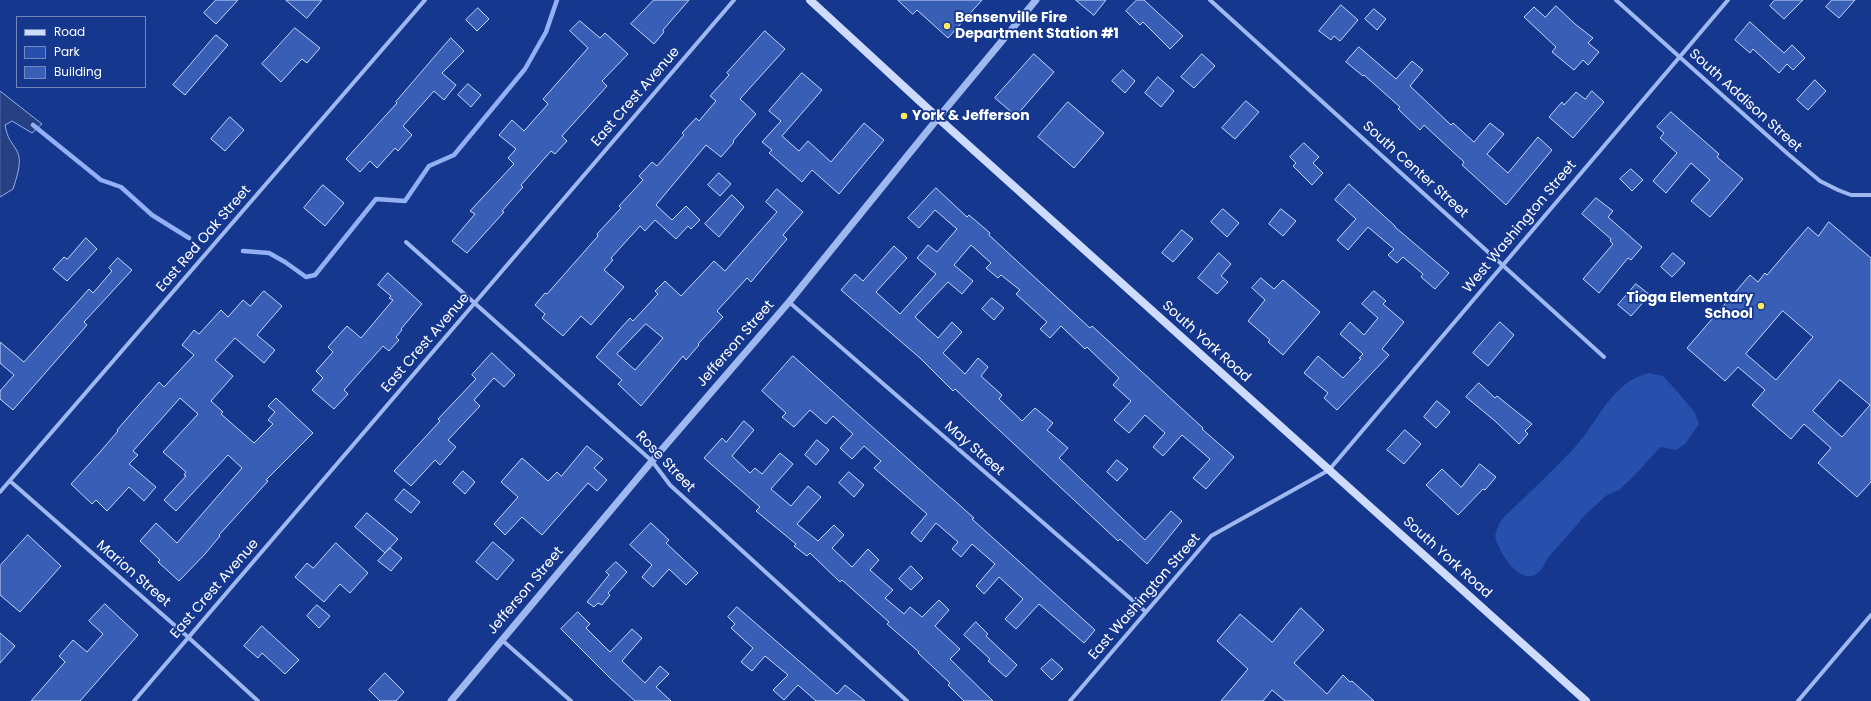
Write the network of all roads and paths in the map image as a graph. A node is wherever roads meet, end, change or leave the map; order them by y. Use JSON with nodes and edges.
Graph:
{"nodes":[{"id":1,"x":425,"y":0,"type":"edge"},
{"id":2,"x":734,"y":0,"type":"edge"},
{"id":3,"x":810,"y":0,"type":"edge"},
{"id":4,"x":1036,"y":0,"type":"edge"},
{"id":5,"x":1210,"y":0,"type":"edge"},
{"id":6,"x":1616,"y":0,"type":"edge"},
{"id":7,"x":1728,"y":0,"type":"edge"},
{"id":8,"x":1679,"y":57,"type":"junction"},
{"id":9,"x":938,"y":118,"type":"junction"},
{"id":10,"x":1871,"y":195,"type":"edge"},
{"id":11,"x":406,"y":242,"type":"dead end"},
{"id":12,"x":1503,"y":264,"type":"junction"},
{"id":13,"x":789,"y":302,"type":"junction"},
{"id":14,"x":475,"y":303,"type":"junction"},
{"id":15,"x":1604,"y":357,"type":"dead end"},
{"id":16,"x":652,"y":461,"type":"junction"},
{"id":17,"x":1329,"y":470,"type":"junction"},
{"id":18,"x":10,"y":481,"type":"junction"},
{"id":19,"x":0,"y":492,"type":"edge"},
{"id":20,"x":1146,"y":612,"type":"junction"},
{"id":21,"x":1871,"y":615,"type":"edge"},
{"id":22,"x":188,"y":638,"type":"junction"},
{"id":23,"x":502,"y":640,"type":"junction"},
{"id":24,"x":134,"y":701,"type":"edge"},
{"id":25,"x":258,"y":701,"type":"edge"},
{"id":26,"x":451,"y":701,"type":"edge"},
{"id":27,"x":571,"y":701,"type":"edge"},
{"id":28,"x":907,"y":701,"type":"edge"},
{"id":29,"x":1070,"y":701,"type":"edge"},
{"id":30,"x":1586,"y":701,"type":"edge"},
{"id":31,"x":1798,"y":701,"type":"edge"}],
"edges":[{"from":1,"to":18,"type":"street","name":"East Red Oak Street"},
{"from":2,"to":14,"type":"street","name":"East Crest Avenue"},
{"from":3,"to":9,"type":"main road","name":"South York Road"},
{"from":4,"to":9,"type":"street","name":"Jefferson Street"},
{"from":5,"to":12,"type":"street","name":"South Center Street"},
{"from":6,"to":8,"type":"street","name":"South Addison Street"},
{"from":7,"to":8,"type":"street","name":"West Washington Street"},
{"from":8,"to":10,"type":"street","name":"South Addison Street"},
{"from":8,"to":12,"type":"street","name":"West Washington Street"},
{"from":9,"to":13,"type":"street","name":"Jefferson Street"},
{"from":9,"to":17,"type":"main road","name":"South York Road"},
{"from":11,"to":14,"type":"street","name":"Rose Street"},
{"from":12,"to":15,"type":"street","name":"South Center Street"},
{"from":12,"to":17,"type":"street","name":"West Washington Street"},
{"from":13,"to":16,"type":"street","name":"Jefferson Street"},
{"from":13,"to":20,"type":"street","name":"May Street"},
{"from":14,"to":16,"type":"street","name":"Rose Street"},
{"from":14,"to":22,"type":"street","name":"East Crest Avenue"},
{"from":16,"to":23,"type":"street","name":"Jefferson Street"},
{"from":16,"to":28,"type":"street","name":"Rose Street"},
{"from":17,"to":20,"type":"street","name":"East Washington Street"},
{"from":17,"to":30,"type":"main road","name":"South York Road"},
{"from":18,"to":19,"type":"street","name":"East Red Oak Street"},
{"from":18,"to":22,"type":"street","name":"Marion Street"},
{"from":20,"to":29,"type":"street","name":"East Washington Street"},
{"from":21,"to":31,"type":"street"},
{"from":22,"to":24,"type":"street","name":"East Crest Avenue"},
{"from":22,"to":25,"type":"street","name":"Marion Street"},
{"from":23,"to":26,"type":"street","name":"Jefferson Street"},
{"from":23,"to":27,"type":"street"}]}
